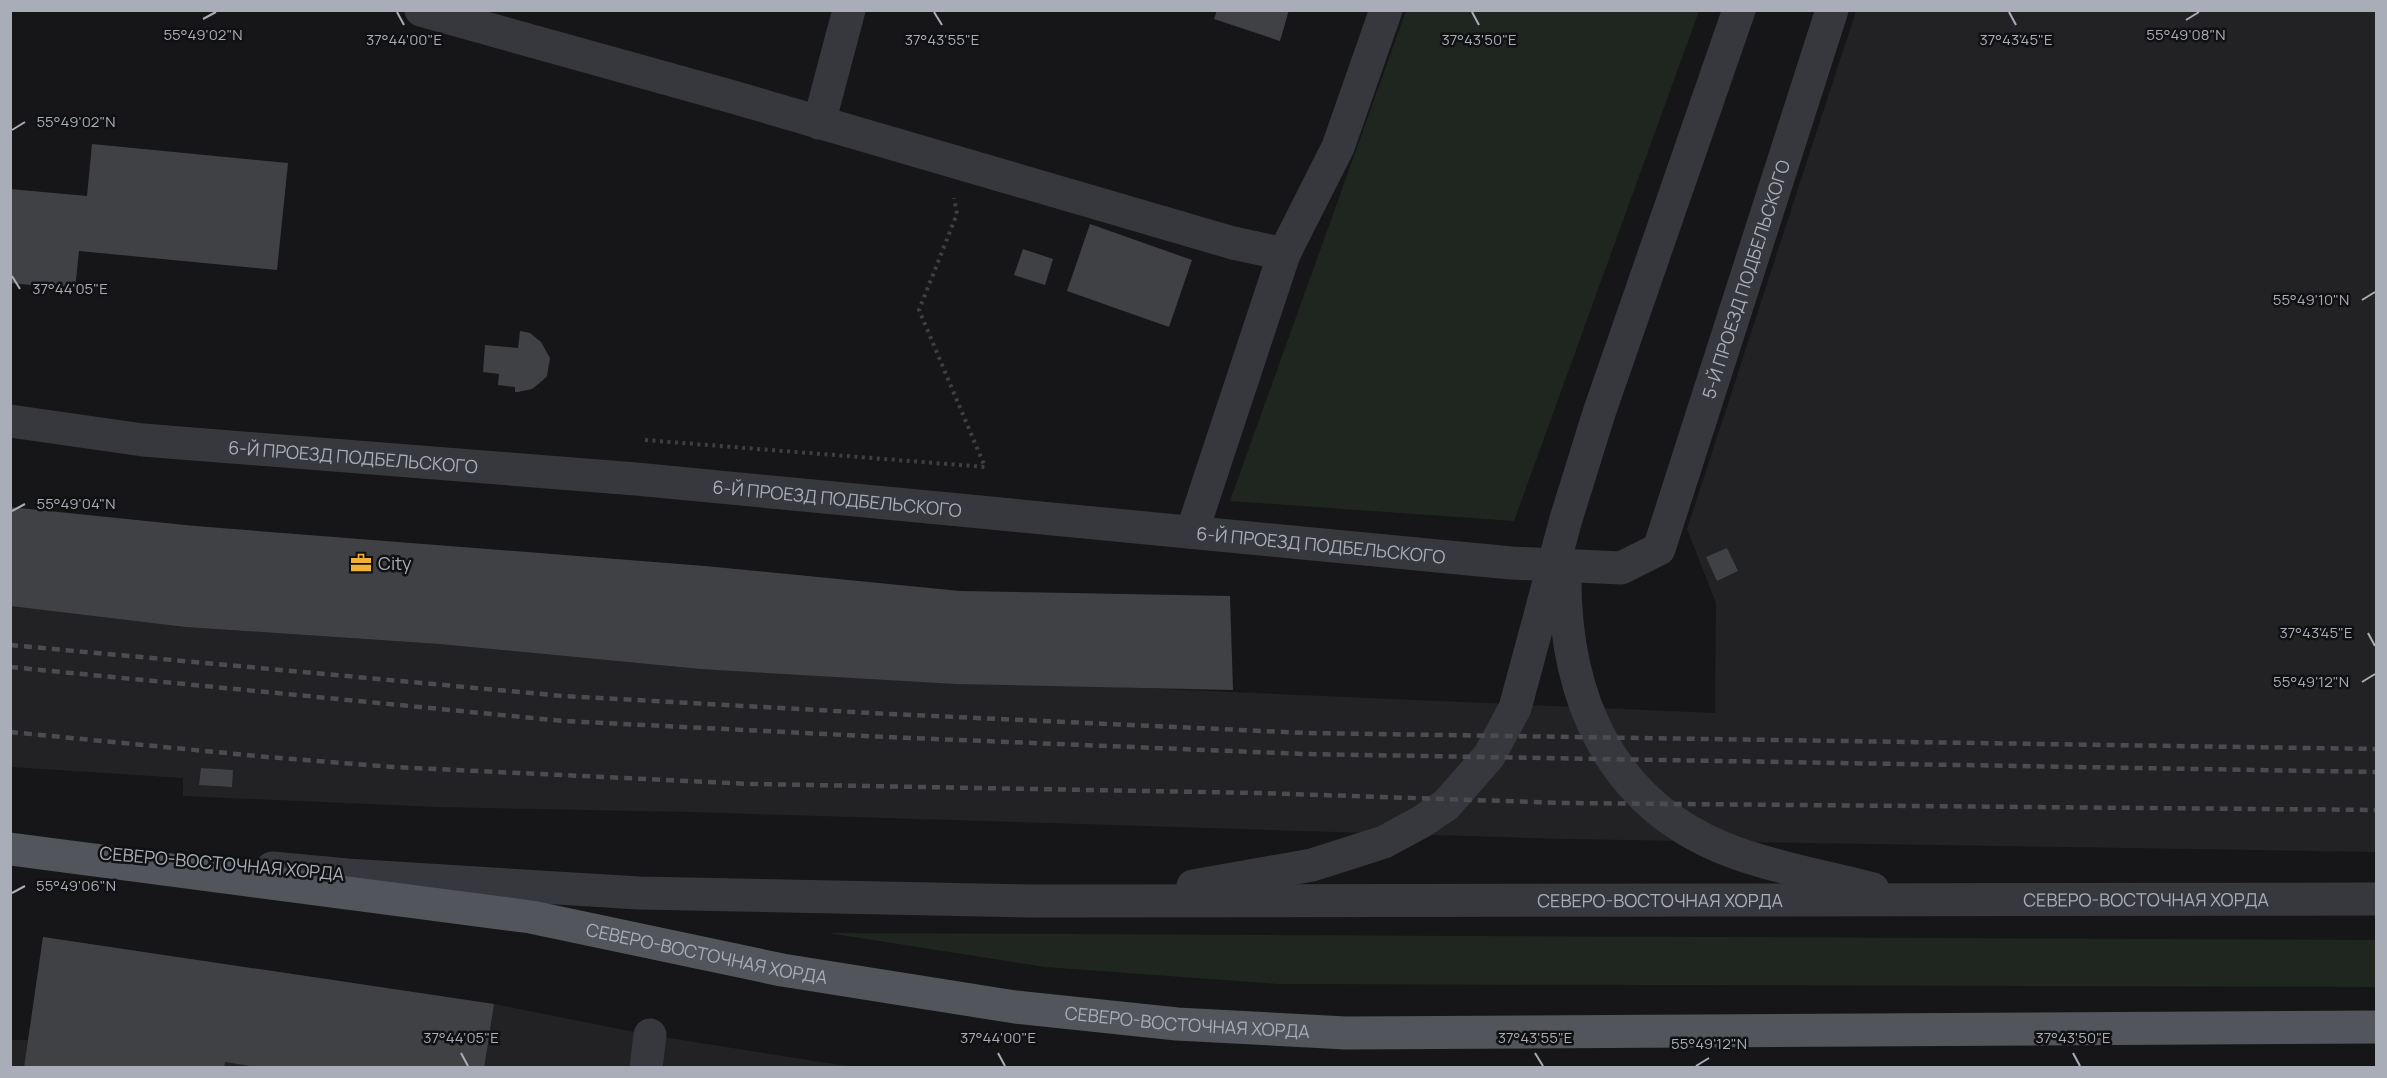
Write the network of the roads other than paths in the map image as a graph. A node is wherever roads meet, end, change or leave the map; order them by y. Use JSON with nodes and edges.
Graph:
{"nodes":[{"id":1,"x":421,"y":10,"type":"edge"},
{"id":2,"x":849,"y":10,"type":"edge"},
{"id":3,"x":1386,"y":10,"type":"edge"},
{"id":4,"x":1832,"y":10,"type":"edge"},
{"id":5,"x":1738,"y":11,"type":"edge"},
{"id":6,"x":819,"y":123,"type":"junction"},
{"id":7,"x":1284,"y":254,"type":"junction"},
{"id":8,"x":10,"y":422,"type":"edge"},
{"id":9,"x":1566,"y":519,"type":"junction"},
{"id":10,"x":1192,"y":532,"type":"junction"},
{"id":11,"x":1659,"y":549,"type":"joint"},
{"id":12,"x":10,"y":843,"type":"edge"},
{"id":13,"x":10,"y":849,"type":"edge"},
{"id":14,"x":2376,"y":899,"type":"edge"},
{"id":15,"x":1106,"y":901,"type":"junction"},
{"id":16,"x":1918,"y":901,"type":"junction"},
{"id":17,"x":2376,"y":1027,"type":"edge"},
{"id":18,"x":650,"y":1035,"type":"dead end"},
{"id":19,"x":646,"y":1068,"type":"edge"}],
"edges":[{"from":1,"to":6,"type":"street"},
{"from":2,"to":6,"type":"street"},
{"from":3,"to":7,"type":"street"},
{"from":4,"to":11,"type":"street","name":"5-Й ПРОЕЗД ПОДБЕЛЬСКОГО"},
{"from":5,"to":9,"type":"street"},
{"from":6,"to":7,"type":"street"},
{"from":7,"to":10,"type":"street"},
{"from":8,"to":10,"type":"street","name":"6-Й ПРОЕЗД ПОДБЕЛЬСКОГО"},
{"from":9,"to":15,"type":"street"},
{"from":9,"to":16,"type":"street"},
{"from":10,"to":11,"type":"street","name":"6-Й ПРОЕЗД ПОДБЕЛЬСКОГО"},
{"from":12,"to":15,"type":"street","name":"СЕВЕРО-ВОСТОЧНАЯ ХОРДА"},
{"from":13,"to":17,"type":"main road","name":"СЕВЕРО-ВОСТОЧНАЯ ХОРДА"},
{"from":14,"to":16,"type":"street","name":"СЕВЕРО-ВОСТОЧНАЯ ХОРДА"},
{"from":15,"to":16,"type":"street","name":"СЕВЕРО-ВОСТОЧНАЯ ХОРДА"},
{"from":18,"to":19,"type":"street"}]}
